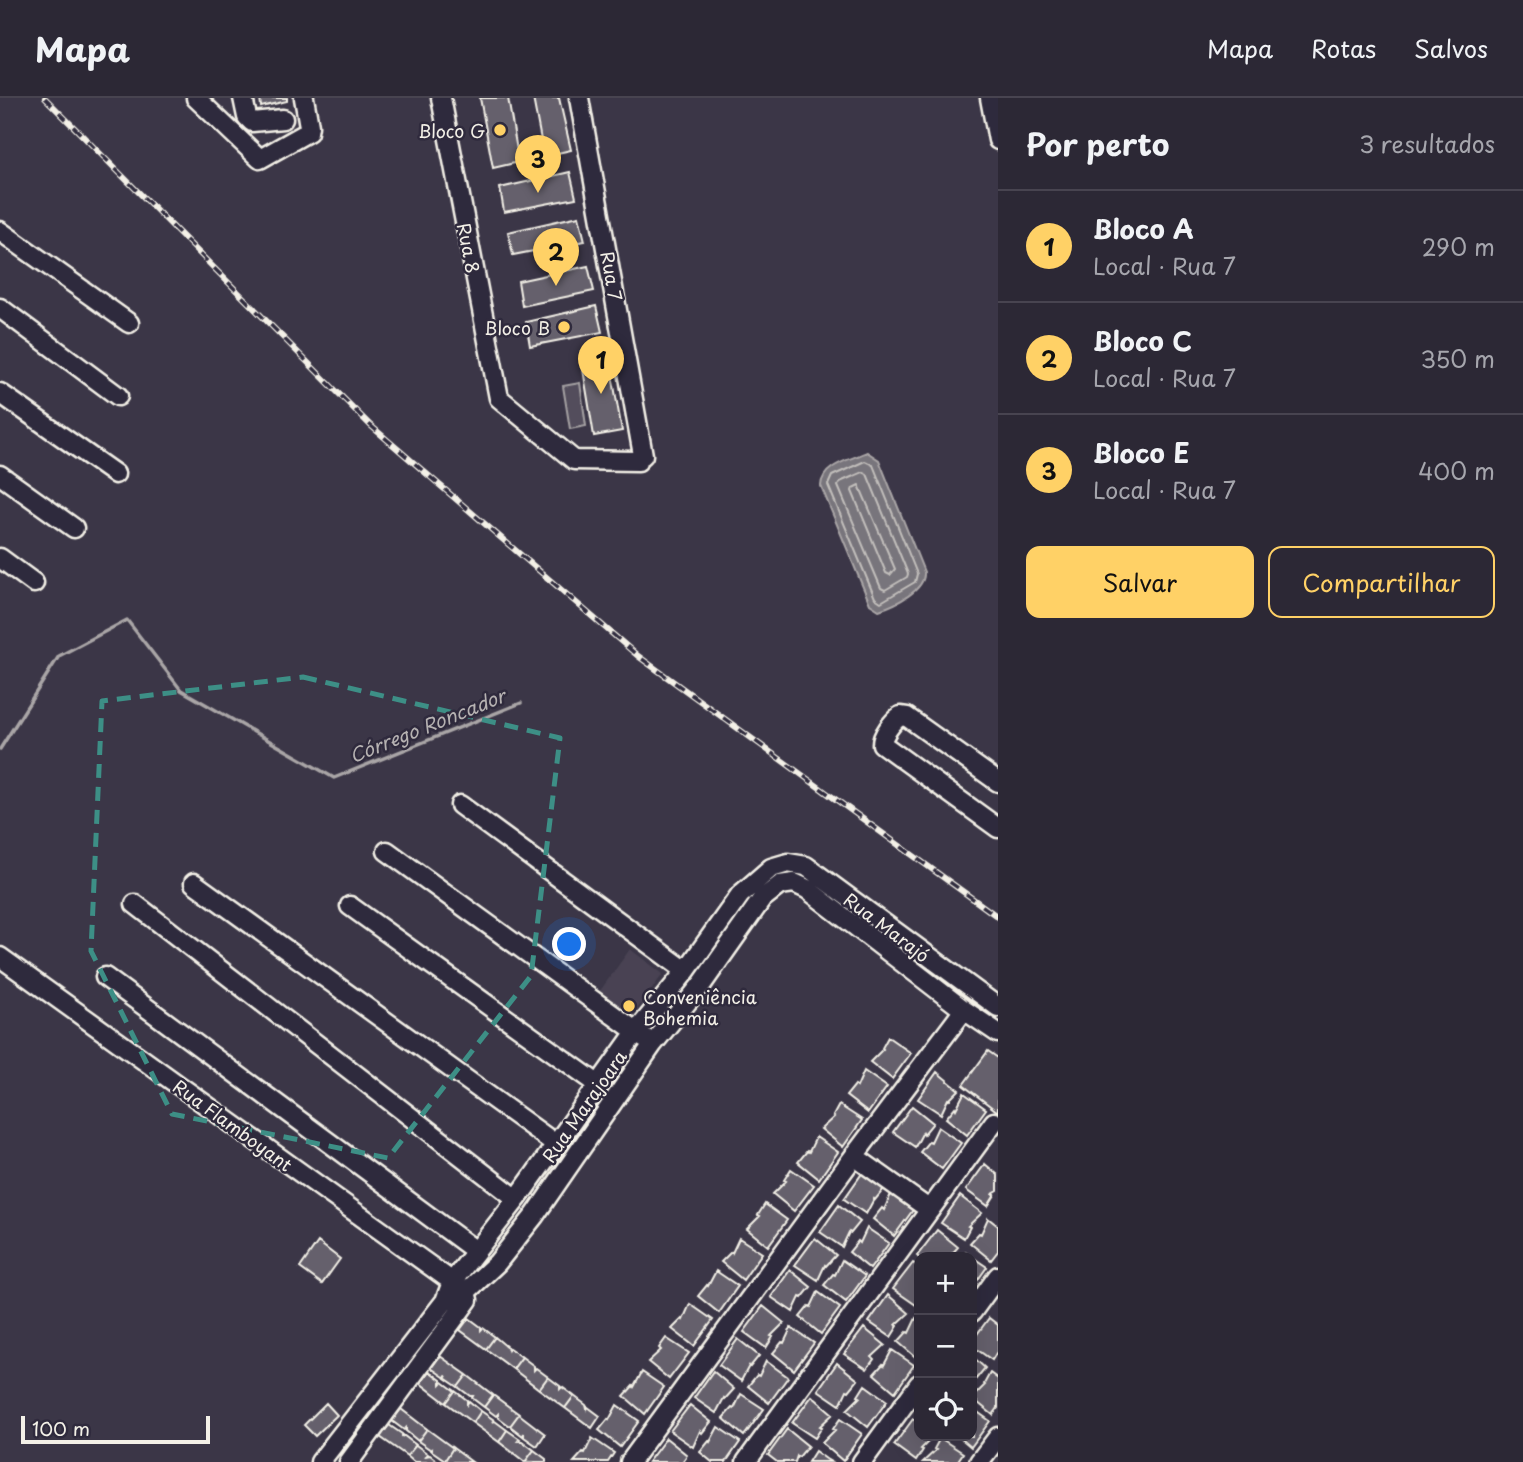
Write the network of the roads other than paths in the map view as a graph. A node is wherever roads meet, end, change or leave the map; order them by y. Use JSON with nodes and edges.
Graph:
{"nodes":[{"id":1,"x":196,"y":98,"type":"edge"},
{"id":2,"x":243,"y":98,"type":"edge"},
{"id":3,"x":304,"y":98,"type":"edge"},
{"id":4,"x":440,"y":98,"type":"edge"},
{"id":5,"x":579,"y":98,"type":"edge"},
{"id":6,"x":990,"y":98,"type":"edge"},
{"id":7,"x":283,"y":119,"type":"dead end"},
{"id":8,"x":998,"y":140,"type":"edge"},
{"id":9,"x":0,"y":231,"type":"edge"},
{"id":10,"x":0,"y":308,"type":"edge"},
{"id":11,"x":129,"y":323,"type":"dead end"},
{"id":12,"x":0,"y":393,"type":"edge"},
{"id":13,"x":118,"y":396,"type":"dead end"},
{"id":14,"x":640,"y":458,"type":"joint"},
{"id":15,"x":115,"y":474,"type":"dead end"},
{"id":16,"x":0,"y":475,"type":"edge"},
{"id":17,"x":74,"y":528,"type":"dead end"},
{"id":18,"x":0,"y":558,"type":"edge"},
{"id":19,"x":34,"y":583,"type":"dead end"},
{"id":20,"x":998,"y":782,"type":"edge"},
{"id":21,"x":460,"y":805,"type":"dead end"},
{"id":22,"x":998,"y":828,"type":"edge"},
{"id":23,"x":387,"y":851,"type":"dead end"},
{"id":24,"x":771,"y":868,"type":"junction"},
{"id":25,"x":194,"y":883,"type":"dead end"},
{"id":26,"x":780,"y":886,"type":"junction"},
{"id":27,"x":135,"y":904,"type":"dead end"},
{"id":28,"x":350,"y":906,"type":"dead end"},
{"id":29,"x":0,"y":957,"type":"edge"},
{"id":30,"x":687,"y":971,"type":"junction"},
{"id":31,"x":105,"y":977,"type":"dead end"},
{"id":32,"x":998,"y":1007,"type":"edge"},
{"id":33,"x":964,"y":1010,"type":"junction"},
{"id":34,"x":636,"y":1032,"type":"junction"},
{"id":35,"x":998,"y":1033,"type":"edge"},
{"id":36,"x":653,"y":1044,"type":"junction"},
{"id":37,"x":599,"y":1085,"type":"junction"},
{"id":38,"x":994,"y":1122,"type":"dead end"},
{"id":39,"x":557,"y":1145,"type":"junction"},
{"id":40,"x":854,"y":1156,"type":"junction"},
{"id":41,"x":517,"y":1199,"type":"junction"},
{"id":42,"x":930,"y":1210,"type":"junction"},
{"id":43,"x":476,"y":1251,"type":"junction"},
{"id":44,"x":998,"y":1276,"type":"edge"},
{"id":45,"x":459,"y":1287,"type":"junction"},
{"id":46,"x":977,"y":1305,"type":"edge"},
{"id":47,"x":914,"y":1391,"type":"edge"},
{"id":48,"x":998,"y":1437,"type":"edge"},
{"id":49,"x":320,"y":1462,"type":"edge"},
{"id":50,"x":349,"y":1462,"type":"edge"},
{"id":51,"x":630,"y":1462,"type":"edge"},
{"id":52,"x":746,"y":1462,"type":"edge"},
{"id":53,"x":862,"y":1462,"type":"edge"},
{"id":54,"x":979,"y":1462,"type":"edge"}],
"edges":[{"from":1,"to":3,"type":"street"},
{"from":2,"to":7,"type":"street"},
{"from":4,"to":14,"type":"street","name":"Rua 8"},
{"from":5,"to":14,"type":"street","name":"Rua 7"},
{"from":6,"to":8,"type":"street"},
{"from":9,"to":11,"type":"street"},
{"from":10,"to":13,"type":"street"},
{"from":12,"to":15,"type":"street"},
{"from":16,"to":17,"type":"street"},
{"from":18,"to":19,"type":"street"},
{"from":20,"to":22,"type":"street"},
{"from":21,"to":30,"type":"street"},
{"from":23,"to":34,"type":"street"},
{"from":24,"to":26,"type":"street"},
{"from":24,"to":30,"type":"street","name":"Rua Marajoara"},
{"from":24,"to":32,"type":"street","name":"Rua Marajó"},
{"from":25,"to":39,"type":"street"},
{"from":26,"to":33,"type":"street","name":"Rua Marajó"},
{"from":26,"to":36,"type":"street","name":"Rua Marajoara"},
{"from":27,"to":41,"type":"street"},
{"from":28,"to":37,"type":"street"},
{"from":29,"to":45,"type":"street","name":"Rua Flamboyant"},
{"from":30,"to":34,"type":"street","name":"Rua Marajoara"},
{"from":31,"to":43,"type":"street"},
{"from":33,"to":35,"type":"street","name":"Rua Marajó"},
{"from":33,"to":40,"type":"street"},
{"from":34,"to":36,"type":"street"},
{"from":34,"to":37,"type":"street","name":"Rua Marajoara"},
{"from":36,"to":45,"type":"street","name":"Rua Marajoara"},
{"from":37,"to":39,"type":"street","name":"Rua Marajoara"},
{"from":38,"to":42,"type":"street"},
{"from":39,"to":41,"type":"street","name":"Rua Marajoara"},
{"from":40,"to":42,"type":"street"},
{"from":40,"to":51,"type":"street"},
{"from":41,"to":43,"type":"street","name":"Rua Marajoara"},
{"from":42,"to":52,"type":"street"},
{"from":43,"to":45,"type":"street","name":"Rua Marajoara"},
{"from":44,"to":46,"type":"street"},
{"from":45,"to":49,"type":"street"},
{"from":45,"to":50,"type":"street"},
{"from":47,"to":53,"type":"street"},
{"from":48,"to":54,"type":"street"}]}
